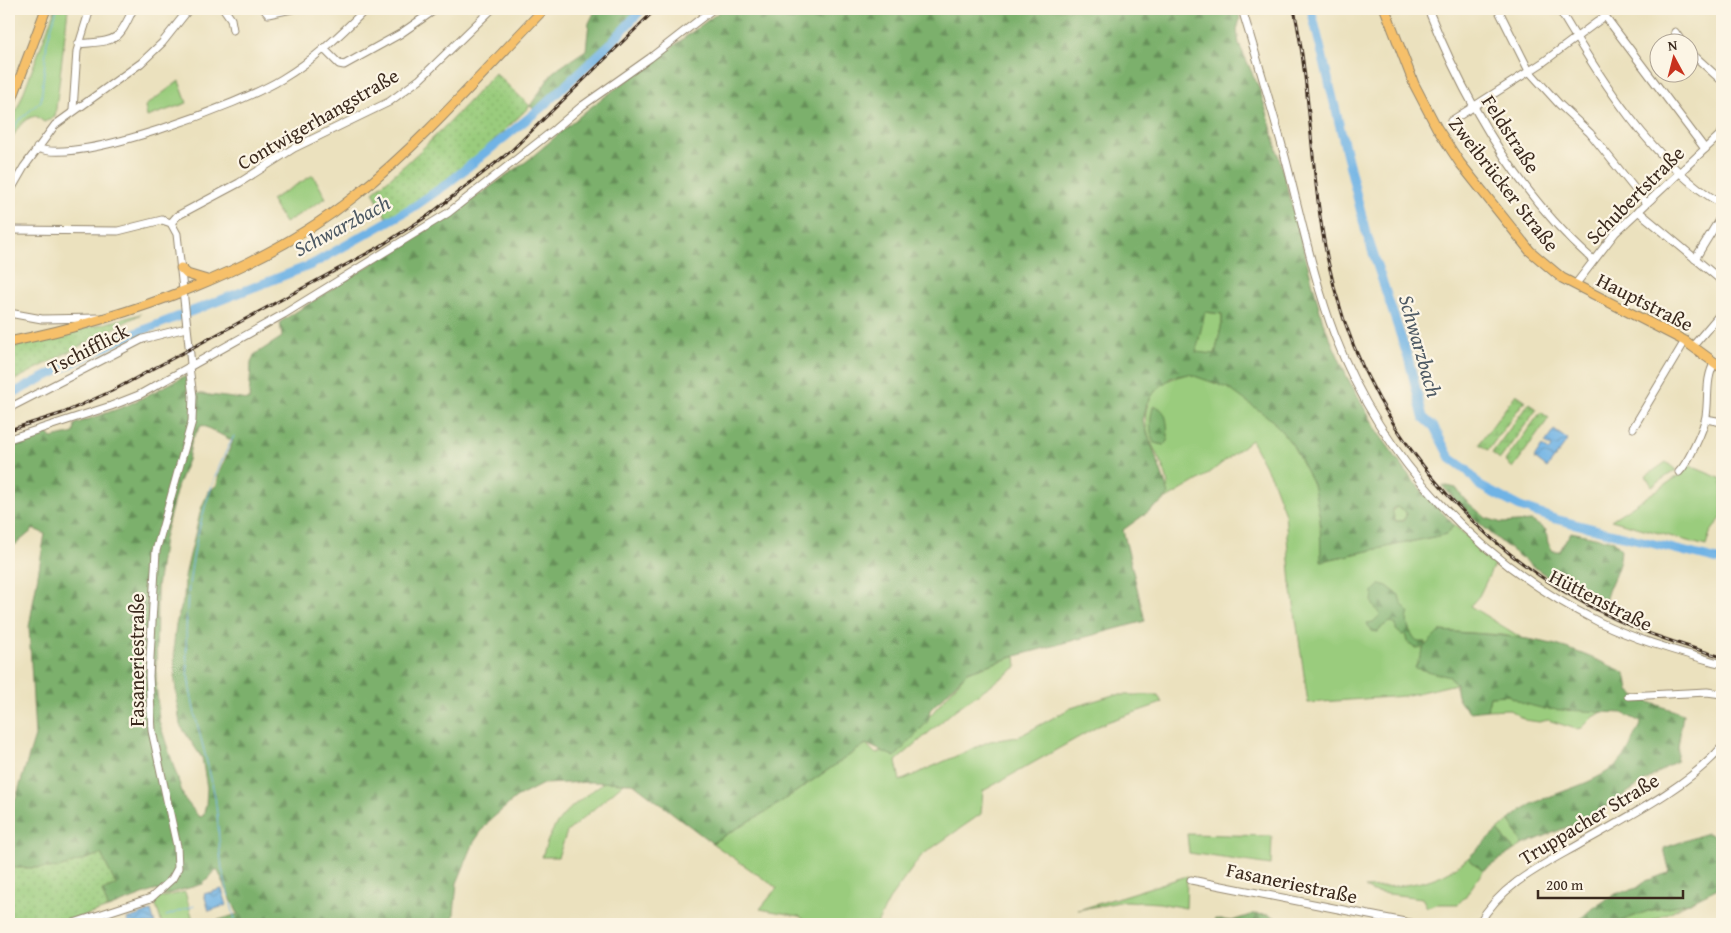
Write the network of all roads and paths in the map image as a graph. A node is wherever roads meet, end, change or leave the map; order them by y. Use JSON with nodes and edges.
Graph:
{"nodes":[{"id":1,"x":46,"y":9,"type":"edge"},
{"id":2,"x":90,"y":9,"type":"edge"},
{"id":3,"x":133,"y":9,"type":"edge"},
{"id":4,"x":189,"y":9,"type":"edge"},
{"id":5,"x":224,"y":9,"type":"edge"},
{"id":6,"x":264,"y":9,"type":"edge"},
{"id":7,"x":292,"y":9,"type":"edge"},
{"id":8,"x":366,"y":9,"type":"edge"},
{"id":9,"x":436,"y":9,"type":"edge"},
{"id":10,"x":492,"y":9,"type":"edge"},
{"id":11,"x":544,"y":9,"type":"edge"},
{"id":12,"x":713,"y":9,"type":"edge"},
{"id":13,"x":1242,"y":9,"type":"edge"},
{"id":14,"x":1385,"y":9,"type":"edge"},
{"id":15,"x":1428,"y":9,"type":"edge"},
{"id":16,"x":1498,"y":9,"type":"edge"},
{"id":17,"x":1559,"y":9,"type":"edge"},
{"id":18,"x":1606,"y":12,"type":"edge"},
{"id":19,"x":233,"y":30,"type":"dead end"},
{"id":20,"x":1576,"y":38,"type":"junction"},
{"id":21,"x":78,"y":44,"type":"junction"},
{"id":22,"x":324,"y":49,"type":"junction"},
{"id":23,"x":1698,"y":59,"type":"edge"},
{"id":24,"x":1529,"y":71,"type":"junction"},
{"id":25,"x":1722,"y":81,"type":"edge"},
{"id":26,"x":9,"y":107,"type":"edge"},
{"id":27,"x":1473,"y":107,"type":"junction"},
{"id":28,"x":73,"y":110,"type":"junction"},
{"id":29,"x":1451,"y":121,"type":"dead end"},
{"id":30,"x":1722,"y":132,"type":"edge"},
{"id":31,"x":38,"y":148,"type":"junction"},
{"id":32,"x":1704,"y":149,"type":"junction"},
{"id":33,"x":1678,"y":173,"type":"junction"},
{"id":34,"x":9,"y":193,"type":"edge"},
{"id":35,"x":1646,"y":203,"type":"junction"},
{"id":36,"x":1722,"y":204,"type":"edge"},
{"id":37,"x":1638,"y":212,"type":"junction"},
{"id":38,"x":1722,"y":215,"type":"edge"},
{"id":39,"x":171,"y":222,"type":"junction"},
{"id":40,"x":9,"y":230,"type":"edge"},
{"id":41,"x":1696,"y":259,"type":"junction"},
{"id":42,"x":1594,"y":260,"type":"junction"},
{"id":43,"x":181,"y":268,"type":"junction"},
{"id":44,"x":207,"y":280,"type":"junction"},
{"id":45,"x":1722,"y":281,"type":"edge"},
{"id":46,"x":1574,"y":285,"type":"junction"},
{"id":47,"x":183,"y":290,"type":"junction"},
{"id":48,"x":1722,"y":312,"type":"edge"},
{"id":49,"x":9,"y":313,"type":"edge"},
{"id":50,"x":102,"y":317,"type":"junction"},
{"id":51,"x":186,"y":325,"type":"junction"},
{"id":52,"x":9,"y":342,"type":"edge"},
{"id":53,"x":1689,"y":344,"type":"junction"},
{"id":54,"x":1715,"y":362,"type":"junction"},
{"id":55,"x":190,"y":366,"type":"junction"},
{"id":56,"x":1722,"y":368,"type":"edge"},
{"id":57,"x":9,"y":408,"type":"edge"},
{"id":58,"x":1706,"y":418,"type":"junction"},
{"id":59,"x":1722,"y":422,"type":"edge"},
{"id":60,"x":1633,"y":428,"type":"dead end"},
{"id":61,"x":9,"y":439,"type":"edge"},
{"id":62,"x":1678,"y":472,"type":"dead end"},
{"id":63,"x":1722,"y":664,"type":"edge"},
{"id":64,"x":1722,"y":694,"type":"edge"},
{"id":65,"x":1628,"y":696,"type":"dead end"},
{"id":66,"x":1722,"y":747,"type":"edge"},
{"id":67,"x":1191,"y":880,"type":"dead end"},
{"id":68,"x":1480,"y":923,"type":"edge"},
{"id":69,"x":72,"y":924,"type":"edge"},
{"id":70,"x":1416,"y":924,"type":"edge"},
{"id":71,"x":1453,"y":924,"type":"edge"}],
"edges":[{"from":1,"to":26,"type":"main road"},
{"from":2,"to":21,"type":"street"},
{"from":3,"to":21,"type":"street"},
{"from":4,"to":28,"type":"street"},
{"from":5,"to":19,"type":"street"},
{"from":6,"to":7,"type":"street"},
{"from":8,"to":22,"type":"street"},
{"from":9,"to":22,"type":"street"},
{"from":10,"to":39,"type":"street","name":"Contwigerhangstraße"},
{"from":11,"to":44,"type":"main road"},
{"from":12,"to":55,"type":"street"},
{"from":13,"to":63,"type":"street","name":"Hüttenstraße"},
{"from":14,"to":46,"type":"main road","name":"Zweibrücker Straße"},
{"from":15,"to":27,"type":"street","name":"Feldstraße"},
{"from":16,"to":24,"type":"street"},
{"from":17,"to":20,"type":"street"},
{"from":18,"to":20,"type":"street"},
{"from":18,"to":32,"type":"street"},
{"from":20,"to":24,"type":"street"},
{"from":20,"to":33,"type":"street"},
{"from":21,"to":28,"type":"street"},
{"from":22,"to":31,"type":"street"},
{"from":23,"to":25,"type":"street"},
{"from":24,"to":27,"type":"street"},
{"from":24,"to":35,"type":"street"},
{"from":27,"to":29,"type":"street"},
{"from":27,"to":42,"type":"street","name":"Feldstraße"},
{"from":28,"to":31,"type":"street"},
{"from":30,"to":32,"type":"street","name":"Schubertstraße"},
{"from":31,"to":34,"type":"street"},
{"from":32,"to":33,"type":"street","name":"Schubertstraße"},
{"from":33,"to":35,"type":"street","name":"Schubertstraße"},
{"from":33,"to":36,"type":"street"},
{"from":35,"to":37,"type":"street","name":"Schubertstraße"},
{"from":37,"to":41,"type":"street"},
{"from":37,"to":42,"type":"street","name":"Schubertstraße"},
{"from":38,"to":41,"type":"street"},
{"from":39,"to":40,"type":"street"},
{"from":39,"to":43,"type":"street"},
{"from":41,"to":45,"type":"street"},
{"from":42,"to":46,"type":"street","name":"Schubertstraße"},
{"from":43,"to":44,"type":"main road"},
{"from":43,"to":47,"type":"street"},
{"from":44,"to":47,"type":"main road"},
{"from":46,"to":53,"type":"main road","name":"Hauptstraße"},
{"from":47,"to":50,"type":"main road"},
{"from":47,"to":51,"type":"street"},
{"from":48,"to":53,"type":"street"},
{"from":49,"to":50,"type":"street"},
{"from":50,"to":52,"type":"main road"},
{"from":51,"to":55,"type":"street"},
{"from":51,"to":57,"type":"street","name":"Tschifflick"},
{"from":53,"to":54,"type":"main road","name":"Hauptstraße"},
{"from":53,"to":60,"type":"street"},
{"from":54,"to":56,"type":"main road","name":"Hauptstraße"},
{"from":54,"to":58,"type":"street"},
{"from":55,"to":61,"type":"street"},
{"from":55,"to":69,"type":"street","name":"Fasaneriestraße"},
{"from":58,"to":59,"type":"street"},
{"from":58,"to":62,"type":"street"},
{"from":64,"to":65,"type":"street"},
{"from":66,"to":68,"type":"street","name":"Truppacher Straße"},
{"from":67,"to":70,"type":"street","name":"Fasaneriestraße"},
{"from":68,"to":71,"type":"street"}]}
